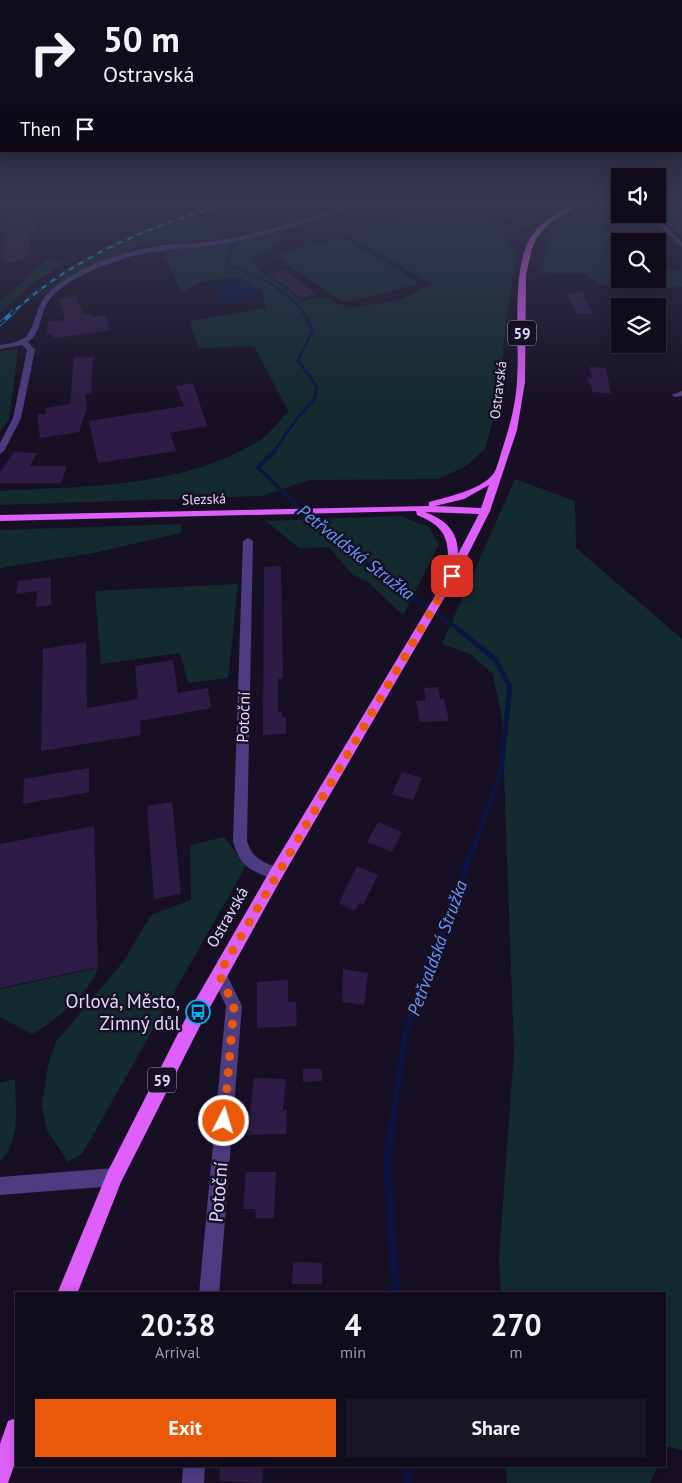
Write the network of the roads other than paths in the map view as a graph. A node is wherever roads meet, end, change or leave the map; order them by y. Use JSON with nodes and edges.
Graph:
{"nodes":[{"id":1,"x":89,"y":271,"type":"edge"},
{"id":2,"x":524,"y":271,"type":"edge"},
{"id":3,"x":23,"y":342,"type":"junction"},
{"id":4,"x":0,"y":347,"type":"edge"},
{"id":5,"x":0,"y":451,"type":"edge"},
{"id":6,"x":500,"y":471,"type":"junction"},
{"id":7,"x":408,"y":508,"type":"junction"},
{"id":8,"x":485,"y":511,"type":"junction"},
{"id":9,"x":0,"y":518,"type":"edge"},
{"id":10,"x":248,"y":541,"type":"dead end"},
{"id":11,"x":452,"y":576,"type":"junction"},
{"id":12,"x":276,"y":874,"type":"junction"},
{"id":13,"x":219,"y":974,"type":"junction"},
{"id":14,"x":114,"y":1177,"type":"junction"},
{"id":15,"x":0,"y":1186,"type":"edge"},
{"id":16,"x":69,"y":1292,"type":"edge"},
{"id":17,"x":209,"y":1292,"type":"edge"},
{"id":18,"x":15,"y":1433,"type":"edge"},
{"id":19,"x":194,"y":1467,"type":"edge"},
{"id":20,"x":0,"y":1476,"type":"edge"},
{"id":21,"x":192,"y":1483,"type":"edge"}],
"edges":[{"from":1,"to":3,"type":"street"},
{"from":2,"to":6,"type":"main road","name":"Ostravská","number":"59"},
{"from":3,"to":4,"type":"street"},
{"from":3,"to":5,"type":"street"},
{"from":6,"to":7,"type":"main road"},
{"from":6,"to":8,"type":"main road","name":"Ostravská","number":"59"},
{"from":7,"to":8,"type":"main road","name":"Slezská"},
{"from":7,"to":9,"type":"main road","name":"Slezská"},
{"from":7,"to":11,"type":"main road","name":"Slezská"},
{"from":8,"to":11,"type":"main road","number":"59"},
{"from":10,"to":12,"type":"street","name":"Potoční"},
{"from":11,"to":12,"type":"main road","name":"Ostravská","number":"59"},
{"from":12,"to":13,"type":"main road","name":"Ostravská","number":"59"},
{"from":13,"to":14,"type":"main road","name":"Ostravská","number":"59"},
{"from":13,"to":17,"type":"street","name":"Potoční"},
{"from":14,"to":15,"type":"street"},
{"from":14,"to":16,"type":"main road","name":"Ostravská","number":"59"},
{"from":18,"to":20,"type":"main road"},
{"from":19,"to":21,"type":"street"}]}
